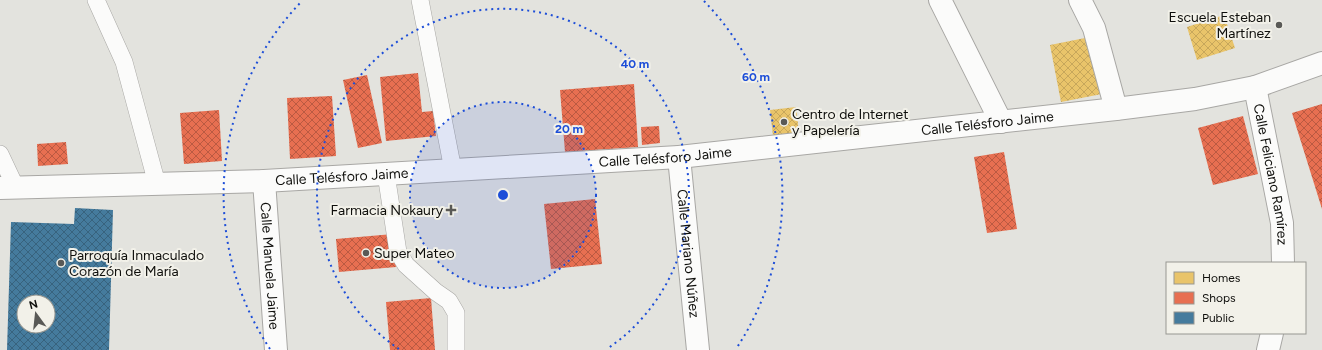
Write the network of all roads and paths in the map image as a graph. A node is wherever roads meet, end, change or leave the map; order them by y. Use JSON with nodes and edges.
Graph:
{"nodes":[{"id":1,"x":96,"y":0,"type":"edge"},
{"id":2,"x":420,"y":0,"type":"edge"},
{"id":3,"x":940,"y":0,"type":"edge"},
{"id":4,"x":1080,"y":0,"type":"edge"},
{"id":5,"x":1322,"y":63,"type":"edge"},
{"id":6,"x":1255,"y":87,"type":"junction"},
{"id":7,"x":1116,"y":109,"type":"junction"},
{"id":8,"x":1001,"y":122,"type":"junction"},
{"id":9,"x":0,"y":154,"type":"edge"},
{"id":10,"x":679,"y":157,"type":"junction"},
{"id":11,"x":453,"y":170,"type":"junction"},
{"id":12,"x":386,"y":174,"type":"junction"},
{"id":13,"x":264,"y":181,"type":"junction"},
{"id":14,"x":157,"y":184,"type":"junction"},
{"id":15,"x":8,"y":188,"type":"edge"},
{"id":16,"x":1283,"y":262,"type":"edge"},
{"id":17,"x":1272,"y":334,"type":"edge"},
{"id":18,"x":276,"y":350,"type":"edge"},
{"id":19,"x":456,"y":350,"type":"edge"},
{"id":20,"x":698,"y":350,"type":"edge"},
{"id":21,"x":1268,"y":350,"type":"edge"}],
"edges":[{"from":1,"to":14,"type":"lane"},
{"from":2,"to":11,"type":"lane"},
{"from":3,"to":8,"type":"street"},
{"from":4,"to":7,"type":"street"},
{"from":5,"to":6,"type":"street","name":"Calle Telésforo Jaime"},
{"from":6,"to":7,"type":"street","name":"Calle Telésforo Jaime"},
{"from":6,"to":16,"type":"street","name":"Calle Feliciano Ramírez"},
{"from":7,"to":8,"type":"street","name":"Calle Telésforo Jaime"},
{"from":8,"to":10,"type":"street","name":"Calle Telésforo Jaime"},
{"from":9,"to":15,"type":"lane"},
{"from":10,"to":11,"type":"street","name":"Calle Telésforo Jaime"},
{"from":10,"to":20,"type":"street","name":"Calle Mariano Núñez"},
{"from":11,"to":12,"type":"street","name":"Calle Telésforo Jaime"},
{"from":12,"to":13,"type":"street","name":"Calle Telésforo Jaime"},
{"from":12,"to":19,"type":"lane"},
{"from":13,"to":14,"type":"street","name":"Calle Telésforo Jaime"},
{"from":13,"to":18,"type":"street","name":"Calle Manuela Jaime"},
{"from":14,"to":15,"type":"street","name":"Calle Telésforo Jaime"},
{"from":17,"to":21,"type":"street"}]}
